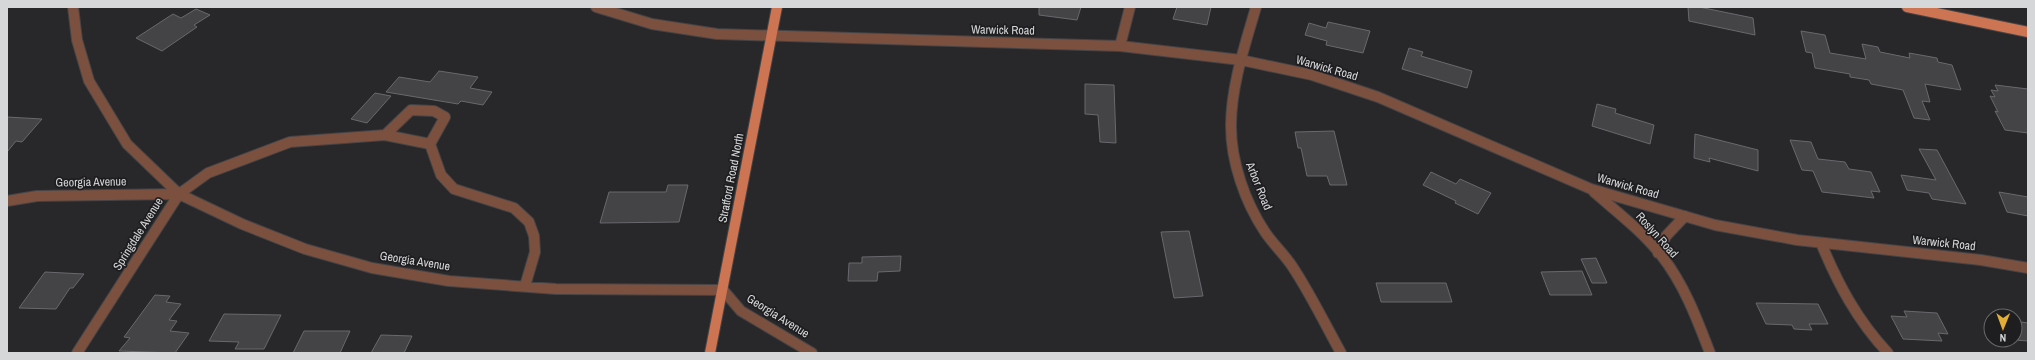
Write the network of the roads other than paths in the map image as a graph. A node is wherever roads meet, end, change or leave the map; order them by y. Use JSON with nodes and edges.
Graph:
{"nodes":[{"id":1,"x":73,"y":7,"type":"edge"},
{"id":2,"x":596,"y":7,"type":"edge"},
{"id":3,"x":777,"y":7,"type":"edge"},
{"id":4,"x":1130,"y":7,"type":"edge"},
{"id":5,"x":1256,"y":7,"type":"edge"},
{"id":6,"x":1907,"y":7,"type":"edge"},
{"id":7,"x":2028,"y":32,"type":"edge"},
{"id":8,"x":772,"y":37,"type":"junction"},
{"id":9,"x":1120,"y":46,"type":"junction"},
{"id":10,"x":1241,"y":60,"type":"junction"},
{"id":11,"x":385,"y":135,"type":"junction"},
{"id":12,"x":430,"y":144,"type":"junction"},
{"id":13,"x":1591,"y":189,"type":"junction"},
{"id":14,"x":179,"y":194,"type":"junction"},
{"id":15,"x":7,"y":201,"type":"edge"},
{"id":16,"x":1685,"y":216,"type":"junction"},
{"id":17,"x":1821,"y":243,"type":"junction"},
{"id":18,"x":1658,"y":253,"type":"junction"},
{"id":19,"x":2028,"y":268,"type":"edge"},
{"id":20,"x":525,"y":286,"type":"junction"},
{"id":21,"x":723,"y":290,"type":"junction"},
{"id":22,"x":78,"y":353,"type":"edge"},
{"id":23,"x":710,"y":353,"type":"edge"},
{"id":24,"x":812,"y":353,"type":"edge"},
{"id":25,"x":1341,"y":353,"type":"edge"},
{"id":26,"x":1710,"y":353,"type":"edge"},
{"id":27,"x":1888,"y":353,"type":"edge"}],
"edges":[{"from":1,"to":14,"type":"street","name":"Springdale Avenue"},
{"from":2,"to":8,"type":"street","name":"Warwick Road"},
{"from":3,"to":8,"type":"main road","name":"Stratford Road North"},
{"from":4,"to":9,"type":"street"},
{"from":5,"to":10,"type":"street","name":"Arbor Road"},
{"from":6,"to":7,"type":"main road"},
{"from":8,"to":9,"type":"street","name":"Warwick Road"},
{"from":8,"to":21,"type":"main road","name":"Stratford Road North"},
{"from":9,"to":10,"type":"street","name":"Warwick Road"},
{"from":10,"to":13,"type":"street","name":"Warwick Road"},
{"from":10,"to":25,"type":"street","name":"Arbor Road"},
{"from":11,"to":12,"type":"street"},
{"from":11,"to":12,"type":"street"},
{"from":11,"to":14,"type":"street"},
{"from":12,"to":20,"type":"street"},
{"from":13,"to":16,"type":"street","name":"Warwick Road"},
{"from":13,"to":18,"type":"street","name":"Roslyn Road"},
{"from":14,"to":15,"type":"street","name":"Georgia Avenue"},
{"from":14,"to":20,"type":"street","name":"Georgia Avenue"},
{"from":14,"to":22,"type":"street","name":"Springdale Avenue"},
{"from":16,"to":17,"type":"street","name":"Warwick Road"},
{"from":16,"to":18,"type":"street"},
{"from":17,"to":19,"type":"street","name":"Warwick Road"},
{"from":17,"to":27,"type":"street"},
{"from":18,"to":26,"type":"street","name":"Roslyn Road"},
{"from":20,"to":21,"type":"street","name":"Georgia Avenue"},
{"from":21,"to":23,"type":"main road","name":"Stratford Road North"},
{"from":21,"to":24,"type":"street","name":"Georgia Avenue"}]}
